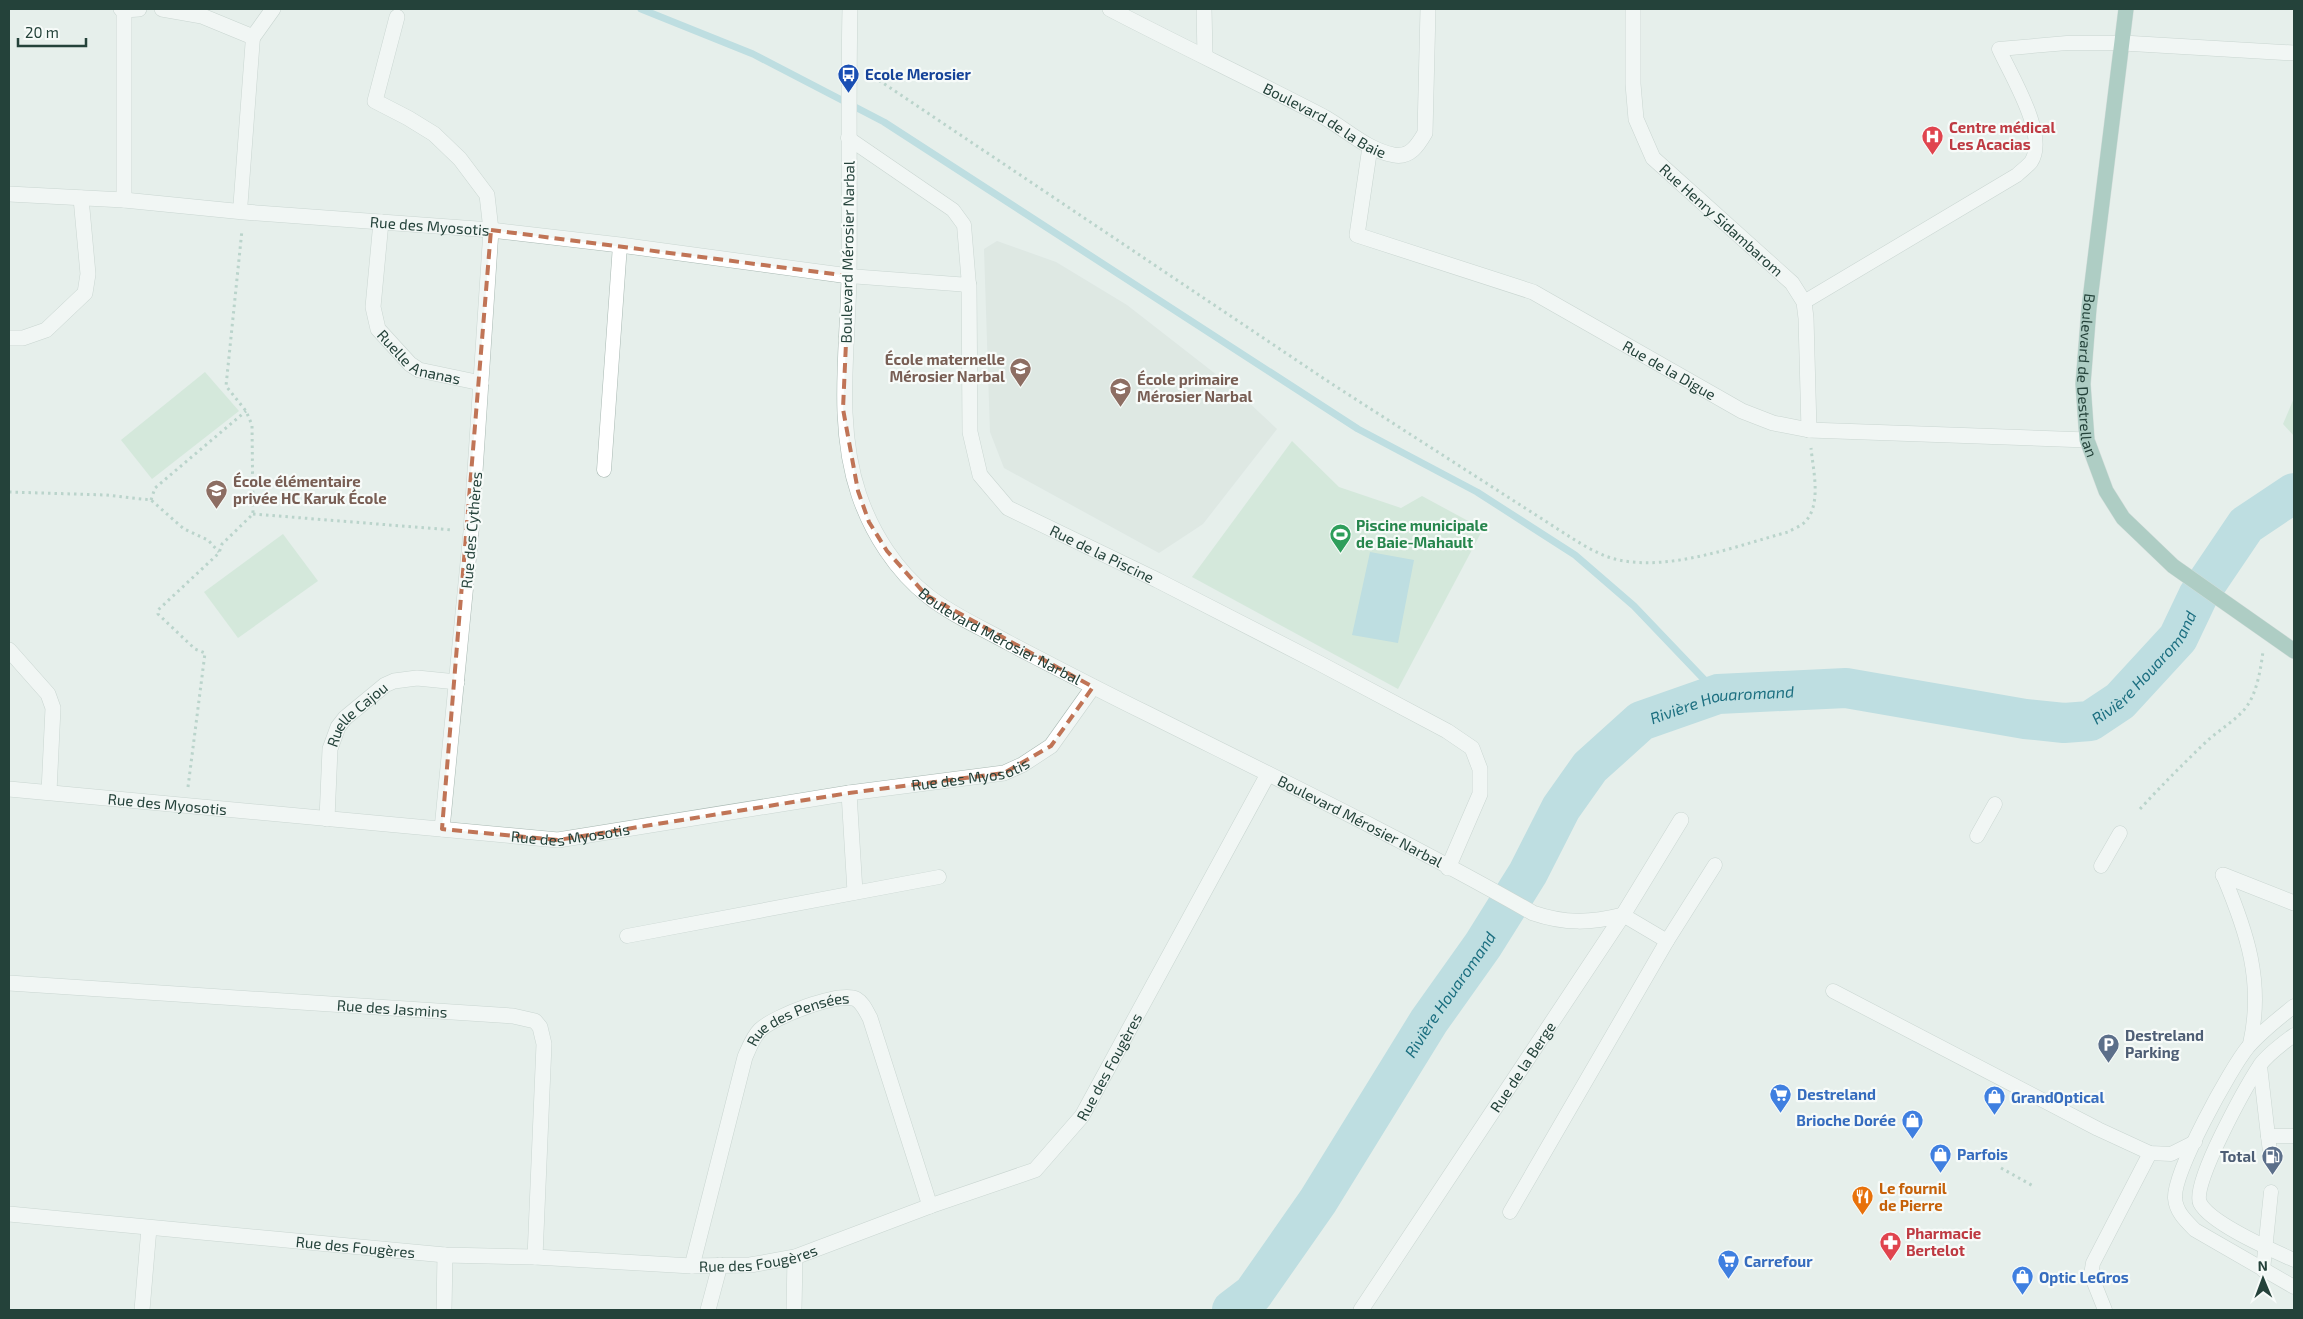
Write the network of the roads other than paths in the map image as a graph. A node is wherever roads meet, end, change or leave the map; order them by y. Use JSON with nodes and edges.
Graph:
{"nodes":[{"id":1,"x":128,"y":9,"type":"edge"},
{"id":2,"x":162,"y":9,"type":"edge"},
{"id":3,"x":273,"y":9,"type":"edge"},
{"id":4,"x":850,"y":9,"type":"edge"},
{"id":5,"x":1110,"y":9,"type":"edge"},
{"id":6,"x":1204,"y":9,"type":"edge"},
{"id":7,"x":1428,"y":9,"type":"edge"},
{"id":8,"x":1633,"y":9,"type":"edge"},
{"id":9,"x":2126,"y":9,"type":"edge"},
{"id":10,"x":397,"y":18,"type":"dead end"},
{"id":11,"x":253,"y":37,"type":"junction"},
{"id":12,"x":2124,"y":43,"type":"junction"},
{"id":13,"x":2294,"y":53,"type":"edge"},
{"id":14,"x":1205,"y":56,"type":"junction"},
{"id":15,"x":848,"y":133,"type":"junction"},
{"id":16,"x":1370,"y":146,"type":"junction"},
{"id":17,"x":9,"y":194,"type":"edge"},
{"id":18,"x":81,"y":198,"type":"junction"},
{"id":19,"x":124,"y":200,"type":"junction"},
{"id":20,"x":242,"y":212,"type":"junction"},
{"id":21,"x":381,"y":222,"type":"junction"},
{"id":22,"x":491,"y":230,"type":"junction"},
{"id":23,"x":620,"y":245,"type":"junction"},
{"id":24,"x":849,"y":276,"type":"junction"},
{"id":25,"x":969,"y":285,"type":"junction"},
{"id":26,"x":1804,"y":302,"type":"junction"},
{"id":27,"x":9,"y":338,"type":"edge"},
{"id":28,"x":481,"y":383,"type":"junction"},
{"id":29,"x":1809,"y":430,"type":"junction"},
{"id":30,"x":2087,"y":440,"type":"junction"},
{"id":31,"x":604,"y":470,"type":"dead end"},
{"id":32,"x":9,"y":650,"type":"edge"},
{"id":33,"x":2294,"y":650,"type":"edge"},
{"id":34,"x":457,"y":682,"type":"junction"},
{"id":35,"x":1093,"y":687,"type":"junction"},
{"id":36,"x":1268,"y":774,"type":"junction"},
{"id":37,"x":9,"y":790,"type":"edge"},
{"id":38,"x":49,"y":792,"type":"junction"},
{"id":39,"x":849,"y":792,"type":"junction"},
{"id":40,"x":1995,"y":804,"type":"dead end"},
{"id":41,"x":326,"y":818,"type":"junction"},
{"id":42,"x":1681,"y":820,"type":"dead end"},
{"id":43,"x":442,"y":829,"type":"junction"},
{"id":44,"x":2120,"y":833,"type":"dead end"},
{"id":45,"x":1977,"y":836,"type":"dead end"},
{"id":46,"x":1715,"y":866,"type":"dead end"},
{"id":47,"x":2101,"y":866,"type":"dead end"},
{"id":48,"x":1448,"y":868,"type":"junction"},
{"id":49,"x":2223,"y":875,"type":"joint"},
{"id":50,"x":939,"y":878,"type":"dead end"},
{"id":51,"x":855,"y":892,"type":"junction"},
{"id":52,"x":2294,"y":904,"type":"edge"},
{"id":53,"x":1623,"y":915,"type":"junction"},
{"id":54,"x":627,"y":936,"type":"dead end"},
{"id":55,"x":1667,"y":941,"type":"junction"},
{"id":56,"x":9,"y":983,"type":"edge"},
{"id":57,"x":1833,"y":991,"type":"dead end"},
{"id":58,"x":2294,"y":1006,"type":"edge"},
{"id":59,"x":2294,"y":1035,"type":"edge"},
{"id":60,"x":2250,"y":1045,"type":"junction"},
{"id":61,"x":2260,"y":1066,"type":"junction"},
{"id":62,"x":2268,"y":1136,"type":"junction"},
{"id":63,"x":2294,"y":1136,"type":"edge"},
{"id":64,"x":2195,"y":1142,"type":"junction"},
{"id":65,"x":2150,"y":1153,"type":"junction"},
{"id":66,"x":2271,"y":1159,"type":"dead end"},
{"id":67,"x":2271,"y":1192,"type":"dead end"},
{"id":68,"x":930,"y":1206,"type":"junction"},
{"id":69,"x":1510,"y":1212,"type":"dead end"},
{"id":70,"x":9,"y":1214,"type":"edge"},
{"id":71,"x":149,"y":1228,"type":"junction"},
{"id":72,"x":2266,"y":1247,"type":"junction"},
{"id":73,"x":445,"y":1255,"type":"junction"},
{"id":74,"x":535,"y":1257,"type":"junction"},
{"id":75,"x":795,"y":1257,"type":"junction"},
{"id":76,"x":2294,"y":1260,"type":"edge"},
{"id":77,"x":720,"y":1265,"type":"junction"},
{"id":78,"x":692,"y":1266,"type":"junction"},
{"id":79,"x":2263,"y":1270,"type":"junction"},
{"id":80,"x":2294,"y":1287,"type":"edge"},
{"id":81,"x":142,"y":1310,"type":"edge"},
{"id":82,"x":444,"y":1310,"type":"edge"},
{"id":83,"x":708,"y":1310,"type":"edge"},
{"id":84,"x":794,"y":1310,"type":"edge"},
{"id":85,"x":1361,"y":1310,"type":"edge"},
{"id":86,"x":2105,"y":1310,"type":"edge"}],
"edges":[{"from":1,"to":19,"type":"street"},
{"from":2,"to":11,"type":"street"},
{"from":3,"to":11,"type":"street"},
{"from":4,"to":15,"type":"street","name":"Boulevard Mérosier Narbal"},
{"from":5,"to":14,"type":"street","name":"Boulevard de la Baie"},
{"from":6,"to":14,"type":"street"},
{"from":7,"to":16,"type":"street","name":"Boulevard de la Baie"},
{"from":8,"to":26,"type":"street","name":"Rue Henry Sidambarom"},
{"from":9,"to":12,"type":"main road","name":"Boulevard de Destrellan"},
{"from":10,"to":22,"type":"street","name":"Rue des Cythères"},
{"from":11,"to":20,"type":"lane"},
{"from":12,"to":13,"type":"street"},
{"from":12,"to":26,"type":"lane"},
{"from":12,"to":30,"type":"main road","name":"Boulevard de Destrellan"},
{"from":14,"to":16,"type":"street","name":"Boulevard de la Baie"},
{"from":15,"to":24,"type":"street","name":"Boulevard Mérosier Narbal"},
{"from":15,"to":25,"type":"lane","name":"Rue de la Piscine"},
{"from":16,"to":29,"type":"street","name":"Rue de la Digue"},
{"from":17,"to":18,"type":"street","name":"Rue des Myosotis"},
{"from":18,"to":19,"type":"street","name":"Rue des Myosotis"},
{"from":18,"to":27,"type":"street"},
{"from":19,"to":20,"type":"street","name":"Rue des Myosotis"},
{"from":20,"to":21,"type":"street","name":"Rue des Myosotis"},
{"from":21,"to":22,"type":"street","name":"Rue des Myosotis"},
{"from":21,"to":28,"type":"street","name":"Ruelle Ananas"},
{"from":22,"to":23,"type":"street","name":"Rue des Myosotis"},
{"from":22,"to":28,"type":"street","name":"Rue des Cythères"},
{"from":23,"to":24,"type":"street","name":"Rue des Myosotis"},
{"from":23,"to":31,"type":"lane"},
{"from":24,"to":25,"type":"lane"},
{"from":24,"to":35,"type":"street","name":"Boulevard Mérosier Narbal"},
{"from":25,"to":48,"type":"street","name":"Rue de la Piscine"},
{"from":26,"to":29,"type":"street"},
{"from":28,"to":34,"type":"street","name":"Rue des Cythères"},
{"from":29,"to":30,"type":"street","name":"Rue de la Digue"},
{"from":30,"to":33,"type":"main road","name":"Boulevard de Destrellan"},
{"from":32,"to":38,"type":"street"},
{"from":34,"to":41,"type":"street","name":"Ruelle Cajou"},
{"from":34,"to":43,"type":"street","name":"Rue des Cythères"},
{"from":35,"to":36,"type":"street","name":"Boulevard Mérosier Narbal"},
{"from":35,"to":39,"type":"street","name":"Rue des Myosotis"},
{"from":36,"to":48,"type":"street","name":"Boulevard Mérosier Narbal"},
{"from":36,"to":68,"type":"street","name":"Rue des Fougères"},
{"from":37,"to":38,"type":"street","name":"Rue des Myosotis"},
{"from":38,"to":41,"type":"street","name":"Rue des Myosotis"},
{"from":39,"to":43,"type":"street","name":"Rue des Myosotis"},
{"from":39,"to":51,"type":"street"},
{"from":40,"to":45,"type":"lane"},
{"from":41,"to":43,"type":"street","name":"Rue des Myosotis"},
{"from":42,"to":53,"type":"street","name":"Rue de la Berge"},
{"from":44,"to":47,"type":"lane"},
{"from":46,"to":55,"type":"lane"},
{"from":48,"to":53,"type":"street","name":"Boulevard Mérosier Narbal"},
{"from":49,"to":52,"type":"street"},
{"from":49,"to":60,"type":"lane"},
{"from":50,"to":51,"type":"lane"},
{"from":51,"to":54,"type":"lane"},
{"from":53,"to":55,"type":"lane"},
{"from":53,"to":85,"type":"street","name":"Rue de la Berge"},
{"from":55,"to":69,"type":"lane"},
{"from":56,"to":74,"type":"street","name":"Rue des Jasmins"},
{"from":57,"to":65,"type":"lane"},
{"from":58,"to":60,"type":"lane"},
{"from":59,"to":61,"type":"lane"},
{"from":60,"to":64,"type":"lane"},
{"from":61,"to":62,"type":"lane"},
{"from":61,"to":72,"type":"lane"},
{"from":62,"to":63,"type":"lane"},
{"from":62,"to":66,"type":"lane"},
{"from":64,"to":65,"type":"lane"},
{"from":64,"to":79,"type":"lane"},
{"from":65,"to":86,"type":"lane"},
{"from":67,"to":72,"type":"lane"},
{"from":68,"to":75,"type":"street","name":"Rue des Fougères"},
{"from":68,"to":78,"type":"street","name":"Rue des Pensées"},
{"from":70,"to":71,"type":"street","name":"Rue des Fougères"},
{"from":71,"to":73,"type":"street","name":"Rue des Fougères"},
{"from":71,"to":81,"type":"street"},
{"from":72,"to":76,"type":"lane"},
{"from":72,"to":79,"type":"lane"},
{"from":73,"to":74,"type":"street","name":"Rue des Fougères"},
{"from":73,"to":82,"type":"street"},
{"from":74,"to":78,"type":"street","name":"Rue des Fougères"},
{"from":75,"to":77,"type":"street","name":"Rue des Fougères"},
{"from":75,"to":84,"type":"street"},
{"from":77,"to":78,"type":"street","name":"Rue des Fougères"},
{"from":77,"to":83,"type":"street"},
{"from":79,"to":80,"type":"lane"}]}
